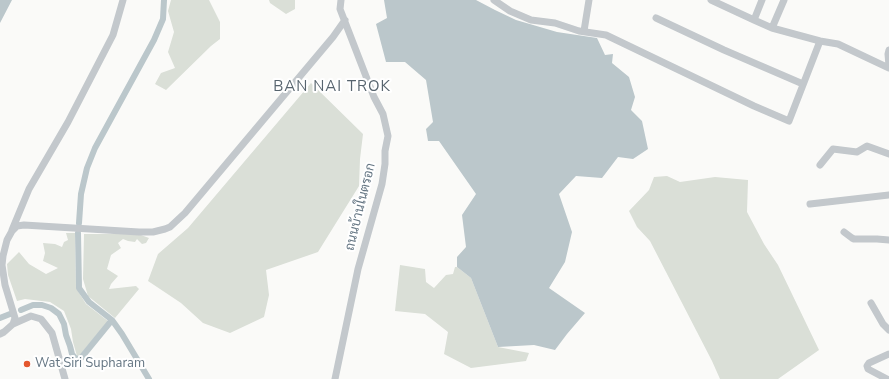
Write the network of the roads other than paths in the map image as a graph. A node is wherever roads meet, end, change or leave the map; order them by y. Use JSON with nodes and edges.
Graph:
{"nodes":[{"id":1,"x":123,"y":0,"type":"edge"},
{"id":2,"x":341,"y":0,"type":"edge"},
{"id":3,"x":494,"y":0,"type":"edge"},
{"id":4,"x":589,"y":0,"type":"edge"},
{"id":5,"x":762,"y":0,"type":"edge"},
{"id":6,"x":784,"y":0,"type":"edge"},
{"id":7,"x":715,"y":1,"type":"edge"},
{"id":8,"x":656,"y":18,"type":"dead end"},
{"id":9,"x":345,"y":20,"type":"junction"},
{"id":10,"x":754,"y":20,"type":"junction"},
{"id":11,"x":772,"y":28,"type":"junction"},
{"id":12,"x":584,"y":32,"type":"junction"},
{"id":13,"x":820,"y":41,"type":"junction"},
{"id":14,"x":889,"y":50,"type":"edge"},
{"id":15,"x":889,"y":67,"type":"edge"},
{"id":16,"x":803,"y":84,"type":"junction"},
{"id":17,"x":889,"y":154,"type":"edge"},
{"id":18,"x":820,"y":165,"type":"dead end"},
{"id":19,"x":889,"y":195,"type":"edge"},
{"id":20,"x":810,"y":204,"type":"dead end"},
{"id":21,"x":12,"y":231,"type":"junction"},
{"id":22,"x":844,"y":232,"type":"dead end"},
{"id":23,"x":889,"y":240,"type":"edge"},
{"id":24,"x":871,"y":303,"type":"dead end"},
{"id":25,"x":13,"y":324,"type":"junction"},
{"id":26,"x":889,"y":330,"type":"edge"},
{"id":27,"x":0,"y":334,"type":"edge"},
{"id":28,"x":889,"y":354,"type":"edge"},
{"id":29,"x":65,"y":379,"type":"edge"},
{"id":30,"x":335,"y":379,"type":"edge"},
{"id":31,"x":887,"y":379,"type":"edge"}],
"edges":[{"from":1,"to":21,"type":"street"},
{"from":2,"to":9,"type":"street","name":"ถนนบ้านในตรอก"},
{"from":3,"to":12,"type":"street"},
{"from":4,"to":12,"type":"street"},
{"from":5,"to":10,"type":"street"},
{"from":6,"to":11,"type":"street"},
{"from":7,"to":10,"type":"street"},
{"from":8,"to":16,"type":"street"},
{"from":9,"to":21,"type":"street"},
{"from":9,"to":30,"type":"street","name":"ถนนบ้านในตรอก"},
{"from":10,"to":11,"type":"street"},
{"from":11,"to":13,"type":"street"},
{"from":12,"to":16,"type":"street"},
{"from":13,"to":15,"type":"street"},
{"from":13,"to":16,"type":"street"},
{"from":14,"to":15,"type":"street"},
{"from":17,"to":18,"type":"street"},
{"from":19,"to":20,"type":"street"},
{"from":21,"to":25,"type":"street"},
{"from":22,"to":23,"type":"street"},
{"from":24,"to":26,"type":"street"},
{"from":25,"to":27,"type":"street"},
{"from":25,"to":29,"type":"street"},
{"from":28,"to":31,"type":"street"}]}
